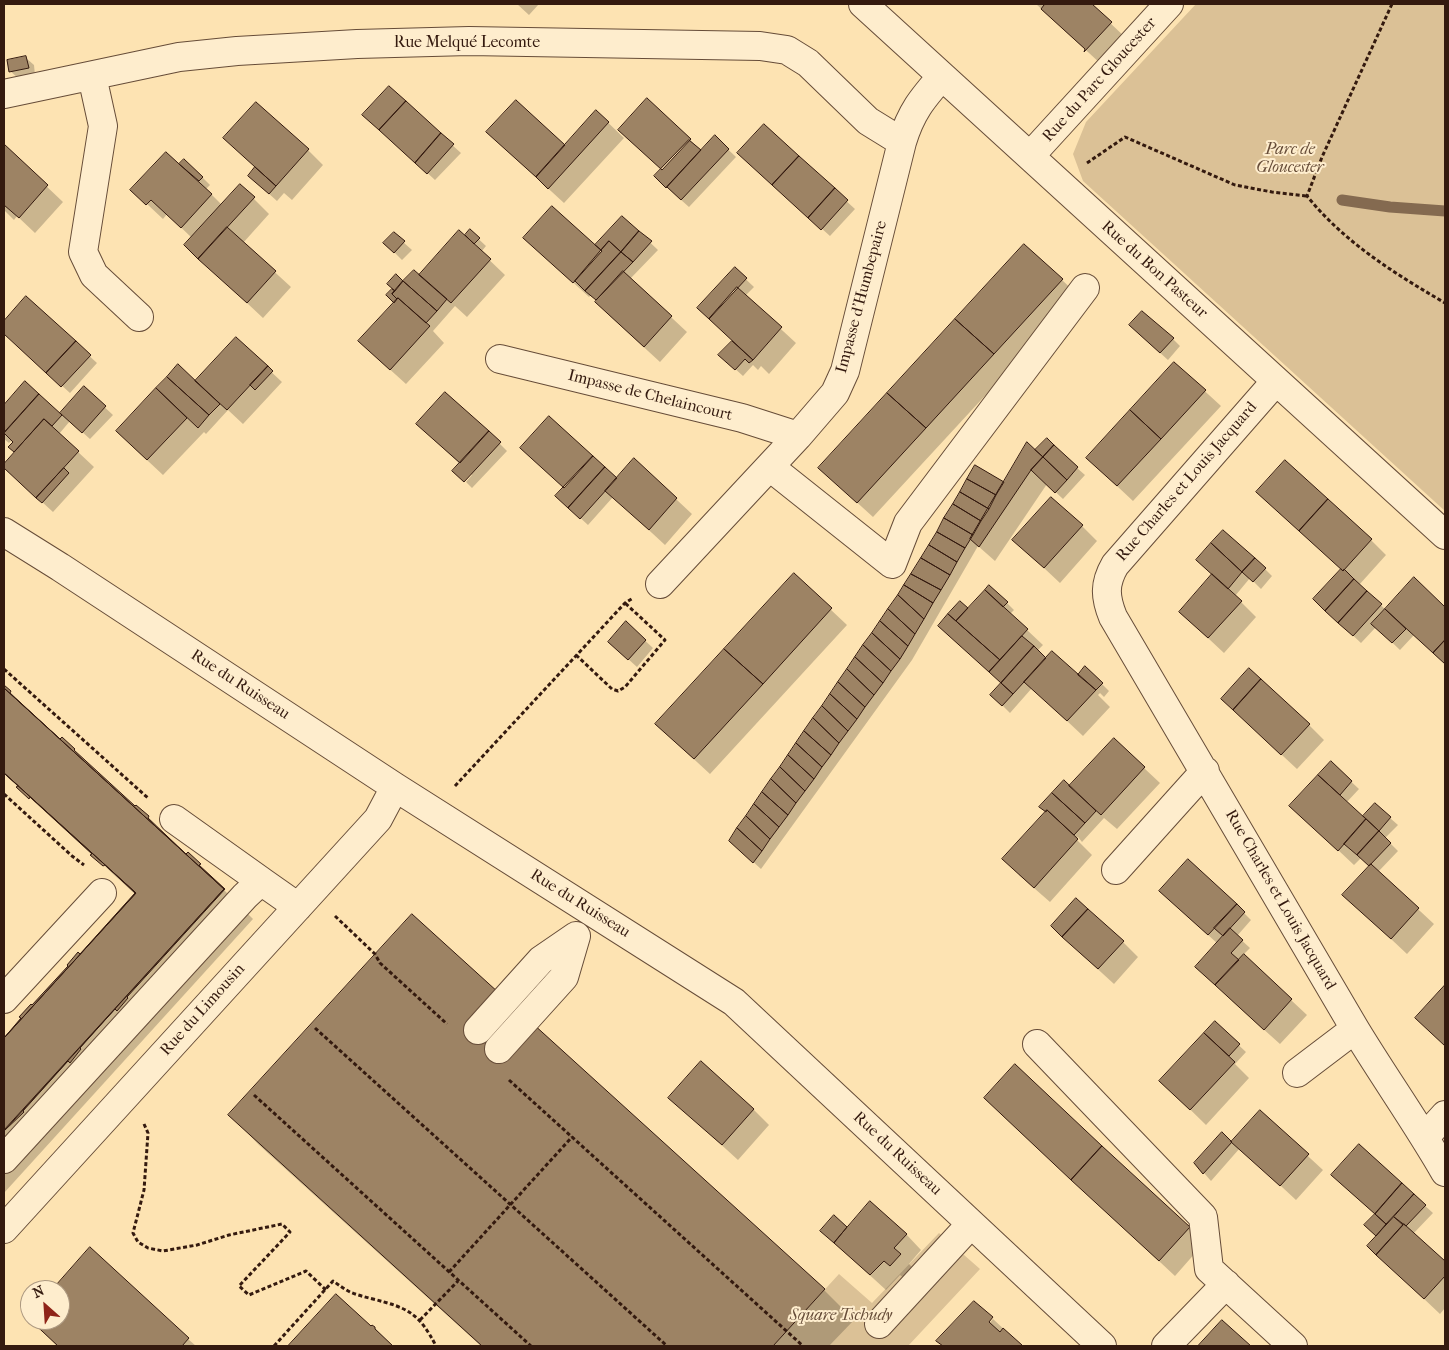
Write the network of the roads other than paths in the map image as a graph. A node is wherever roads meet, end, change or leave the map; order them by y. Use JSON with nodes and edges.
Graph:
{"nodes":[{"id":1,"x":863,"y":4,"type":"edge"},
{"id":2,"x":1169,"y":4,"type":"edge"},
{"id":3,"x":92,"y":76,"type":"junction"},
{"id":4,"x":942,"y":76,"type":"junction"},
{"id":5,"x":4,"y":94,"type":"edge"},
{"id":6,"x":902,"y":142,"type":"junction"},
{"id":7,"x":1030,"y":156,"type":"junction"},
{"id":8,"x":1085,"y":288,"type":"dead end"},
{"id":9,"x":138,"y":317,"type":"dead end"},
{"id":10,"x":500,"y":360,"type":"dead end"},
{"id":11,"x":1276,"y":381,"type":"junction"},
{"id":12,"x":798,"y":436,"type":"junction"},
{"id":13,"x":770,"y":467,"type":"junction"},
{"id":14,"x":4,"y":532,"type":"edge"},
{"id":15,"x":1445,"y":535,"type":"edge"},
{"id":16,"x":660,"y":584,"type":"road end"},
{"id":17,"x":1205,"y":771,"type":"junction"},
{"id":18,"x":395,"y":787,"type":"junction"},
{"id":19,"x":174,"y":819,"type":"road end"},
{"id":20,"x":1116,"y":870,"type":"dead end"},
{"id":21,"x":261,"y":881,"type":"junction"},
{"id":22,"x":102,"y":893,"type":"road end"},
{"id":23,"x":298,"y":906,"type":"junction"},
{"id":24,"x":589,"y":910,"type":"junction"},
{"id":25,"x":576,"y":936,"type":"junction"},
{"id":26,"x":4,"y":999,"type":"edge"},
{"id":27,"x":1354,"y":1029,"type":"junction"},
{"id":28,"x":466,"y":1030,"type":"road end"},
{"id":29,"x":1037,"y":1044,"type":"dead end"},
{"id":30,"x":499,"y":1049,"type":"dead end"},
{"id":31,"x":1296,"y":1073,"type":"dead end"},
{"id":32,"x":1445,"y":1114,"type":"edge"},
{"id":33,"x":1425,"y":1137,"type":"junction"},
{"id":34,"x":4,"y":1159,"type":"edge"},
{"id":35,"x":1445,"y":1172,"type":"edge"},
{"id":36,"x":971,"y":1224,"type":"junction"},
{"id":37,"x":4,"y":1229,"type":"edge"},
{"id":38,"x":1226,"y":1284,"type":"junction"},
{"id":39,"x":878,"y":1324,"type":"dead end"},
{"id":40,"x":1102,"y":1346,"type":"edge"},
{"id":41,"x":1166,"y":1346,"type":"edge"},
{"id":42,"x":1293,"y":1346,"type":"edge"}],
"edges":[{"from":1,"to":4,"type":"street","name":"Rue du Bon Pasteur"},
{"from":2,"to":7,"type":"street","name":"Rue du Parc Gloucester"},
{"from":3,"to":5,"type":"street","name":"Rue Melqué Lecomte"},
{"from":3,"to":6,"type":"street","name":"Rue Melqué Lecomte"},
{"from":3,"to":9,"type":"street"},
{"from":4,"to":6,"type":"street","name":"Impasse d'Humbepaire"},
{"from":4,"to":7,"type":"street","name":"Rue du Bon Pasteur"},
{"from":6,"to":12,"type":"street","name":"Impasse d'Humbepaire"},
{"from":7,"to":11,"type":"street","name":"Rue du Bon Pasteur"},
{"from":8,"to":13,"type":"street"},
{"from":10,"to":12,"type":"street","name":"Impasse de Chelaincourt"},
{"from":11,"to":15,"type":"street","name":"Rue du Bon Pasteur"},
{"from":11,"to":17,"type":"street","name":"Rue Charles et Louis Jacquard"},
{"from":12,"to":13,"type":"street","name":"Impasse d'Humbepaire"},
{"from":13,"to":16,"type":"street","name":"Impasse d'Humbepaire"},
{"from":14,"to":18,"type":"street","name":"Rue du Ruisseau"},
{"from":17,"to":20,"type":"street"},
{"from":17,"to":27,"type":"street","name":"Rue Charles et Louis Jacquard"},
{"from":18,"to":23,"type":"street","name":"Rue du Limousin"},
{"from":18,"to":24,"type":"street","name":"Rue du Ruisseau"},
{"from":19,"to":21,"type":"street"},
{"from":21,"to":23,"type":"street"},
{"from":21,"to":34,"type":"street"},
{"from":22,"to":26,"type":"street"},
{"from":23,"to":37,"type":"street","name":"Rue du Limousin"},
{"from":24,"to":25,"type":"street"},
{"from":24,"to":36,"type":"street","name":"Rue du Ruisseau"},
{"from":25,"to":28,"type":"street"},
{"from":25,"to":30,"type":"street"},
{"from":27,"to":31,"type":"street"},
{"from":27,"to":33,"type":"street","name":"Rue Charles et Louis Jacquard"},
{"from":29,"to":38,"type":"street"},
{"from":32,"to":33,"type":"street"},
{"from":33,"to":35,"type":"street","name":"Rue Charles et Louis Jacquard"},
{"from":36,"to":39,"type":"street"},
{"from":36,"to":40,"type":"street","name":"Rue du Ruisseau"},
{"from":38,"to":41,"type":"street"},
{"from":38,"to":42,"type":"street"}]}
